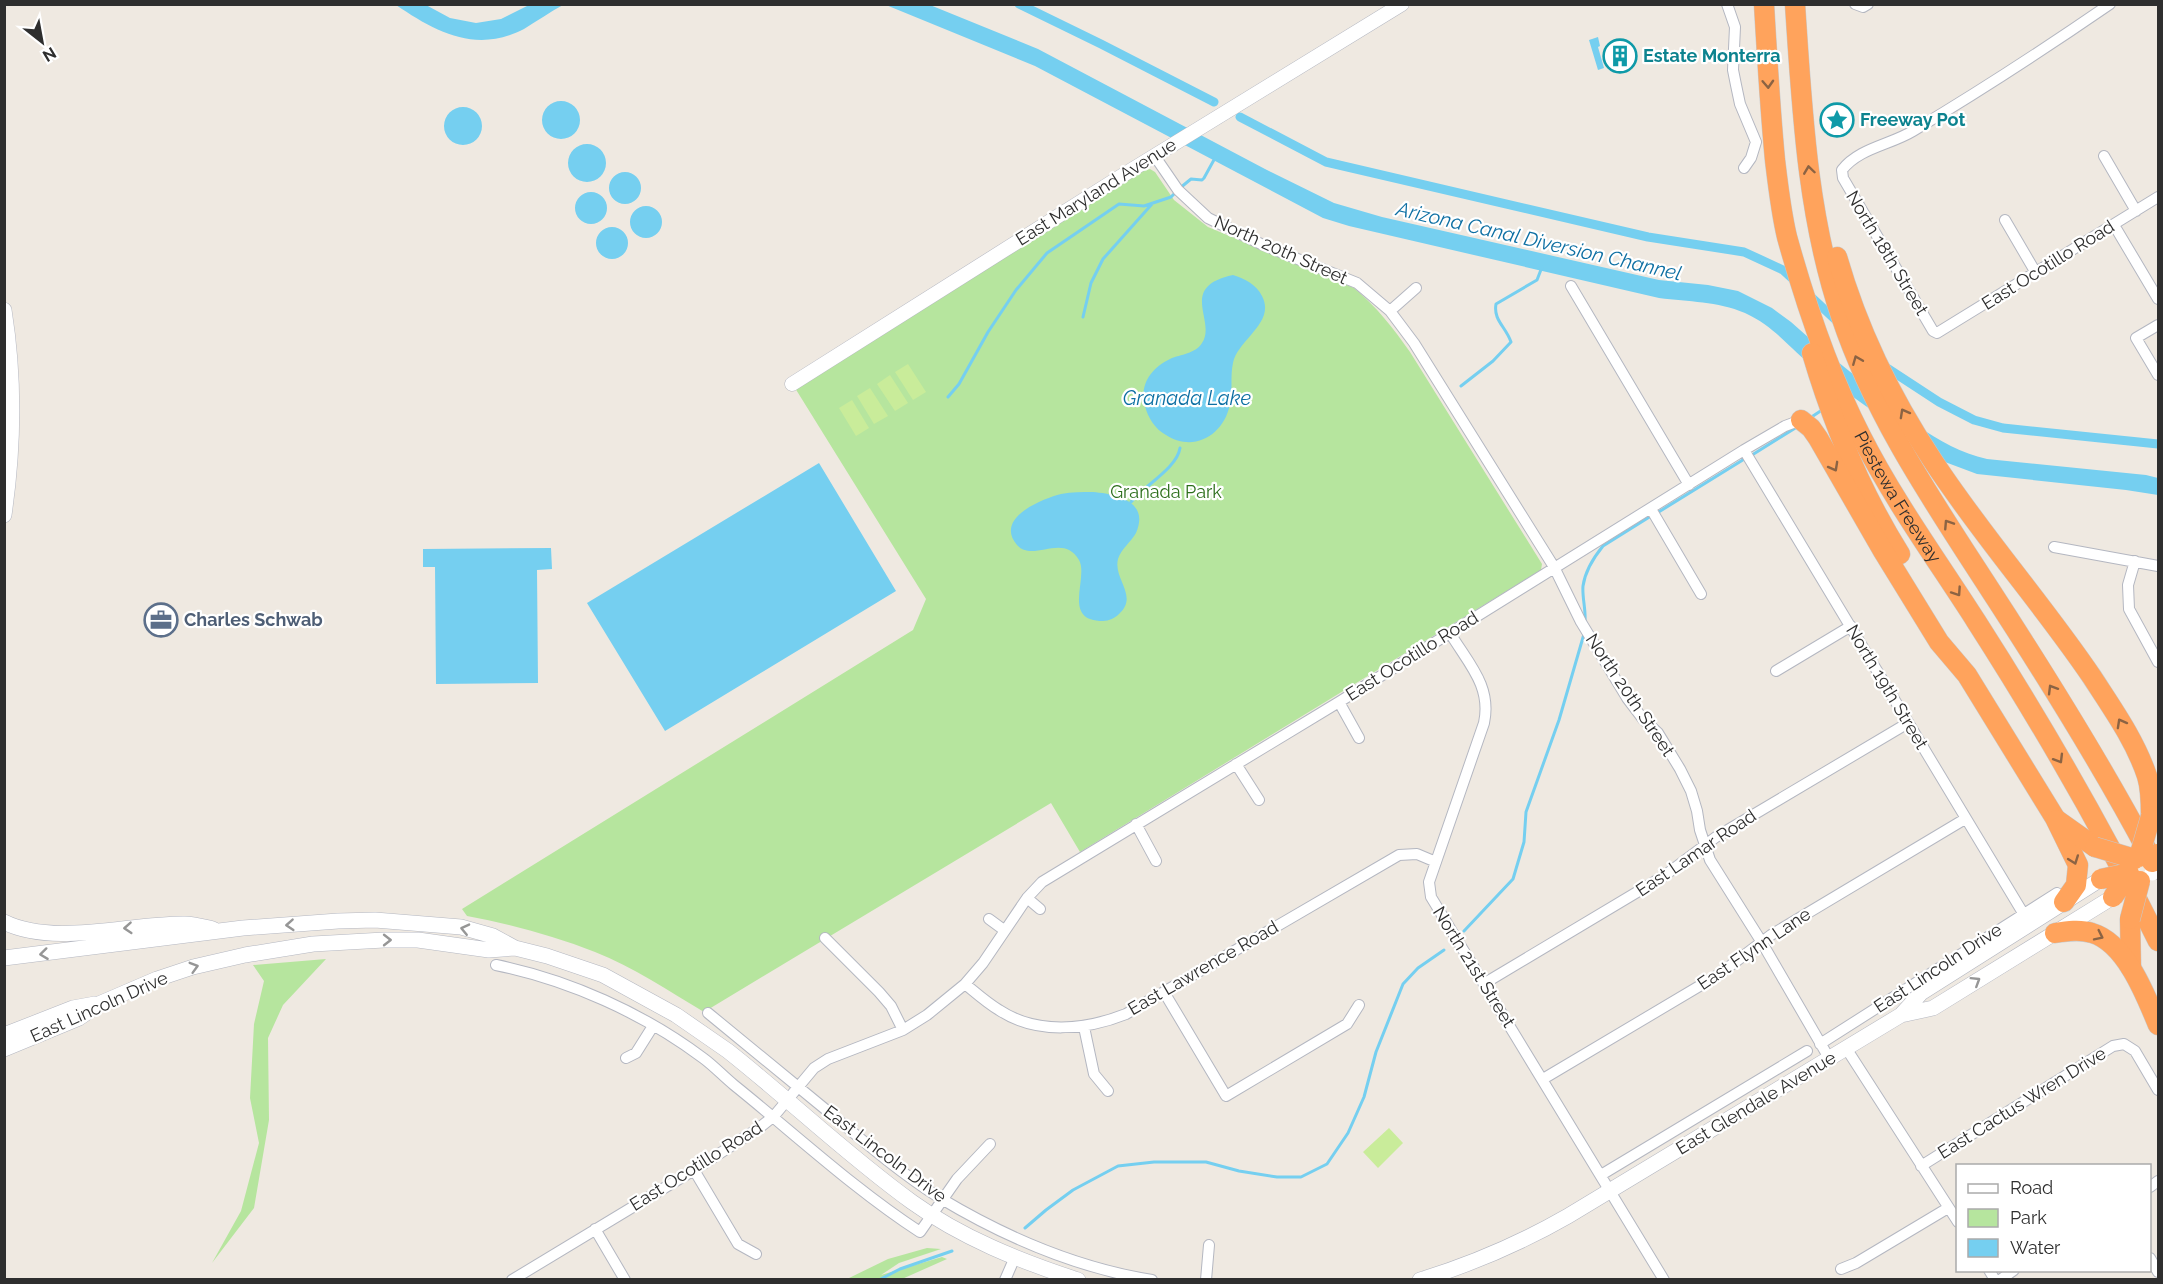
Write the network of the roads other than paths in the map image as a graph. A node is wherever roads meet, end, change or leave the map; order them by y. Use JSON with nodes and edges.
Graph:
{"nodes":[{"id":1,"x":1402,"y":4,"type":"edge"},
{"id":2,"x":1727,"y":4,"type":"edge"},
{"id":3,"x":1764,"y":4,"type":"edge"},
{"id":4,"x":1795,"y":4,"type":"edge"},
{"id":5,"x":1855,"y":4,"type":"edge"},
{"id":6,"x":1868,"y":4,"type":"edge"},
{"id":7,"x":2110,"y":4,"type":"edge"},
{"id":8,"x":1154,"y":155,"type":"junction"},
{"id":9,"x":2104,"y":156,"type":"dead end"},
{"id":10,"x":1744,"y":168,"type":"dead end"},
{"id":11,"x":2158,"y":197,"type":"edge"},
{"id":12,"x":2136,"y":211,"type":"junction"},
{"id":13,"x":2005,"y":220,"type":"dead end"},
{"id":14,"x":2114,"y":225,"type":"junction"},
{"id":15,"x":1833,"y":267,"type":"junction"},
{"id":16,"x":2036,"y":273,"type":"junction"},
{"id":17,"x":1798,"y":274,"type":"junction"},
{"id":18,"x":1571,"y":286,"type":"dead end"},
{"id":19,"x":1416,"y":288,"type":"dead end"},
{"id":20,"x":2158,"y":299,"type":"edge"},
{"id":21,"x":4,"y":310,"type":"edge"},
{"id":22,"x":1390,"y":311,"type":"junction"},
{"id":23,"x":2158,"y":325,"type":"edge"},
{"id":24,"x":1937,"y":333,"type":"joint"},
{"id":25,"x":2158,"y":375,"type":"edge"},
{"id":26,"x":792,"y":384,"type":"dead end"},
{"id":27,"x":1801,"y":420,"type":"joint"},
{"id":28,"x":1744,"y":450,"type":"junction"},
{"id":29,"x":6,"y":479,"type":"edge"},
{"id":30,"x":1689,"y":485,"type":"junction"},
{"id":31,"x":1651,"y":508,"type":"junction"},
{"id":32,"x":4,"y":515,"type":"edge"},
{"id":33,"x":2054,"y":547,"type":"dead end"},
{"id":34,"x":2134,"y":561,"type":"junction"},
{"id":35,"x":2158,"y":566,"type":"edge"},
{"id":36,"x":1554,"y":567,"type":"junction"},
{"id":37,"x":1701,"y":594,"type":"dead end"},
{"id":38,"x":1851,"y":626,"type":"junction"},
{"id":39,"x":1450,"y":633,"type":"junction"},
{"id":40,"x":2158,"y":662,"type":"edge"},
{"id":41,"x":1776,"y":671,"type":"dead end"},
{"id":42,"x":1967,"y":675,"type":"junction"},
{"id":43,"x":1339,"y":702,"type":"junction"},
{"id":44,"x":1908,"y":723,"type":"junction"},
{"id":45,"x":1359,"y":738,"type":"dead end"},
{"id":46,"x":1236,"y":764,"type":"junction"},
{"id":47,"x":2153,"y":784,"type":"edge"},
{"id":48,"x":1259,"y":800,"type":"dead end"},
{"id":49,"x":2055,"y":818,"type":"junction"},
{"id":50,"x":1965,"y":819,"type":"junction"},
{"id":51,"x":1136,"y":825,"type":"junction"},
{"id":52,"x":1704,"y":846,"type":"junction"},
{"id":53,"x":1156,"y":861,"type":"dead end"},
{"id":54,"x":1436,"y":862,"type":"junction"},
{"id":55,"x":2149,"y":865,"type":"edge"},
{"id":56,"x":2101,"y":879,"type":"joint"},
{"id":57,"x":2061,"y":897,"type":"junction"},
{"id":58,"x":2113,"y":897,"type":"joint"},
{"id":59,"x":1027,"y":898,"type":"junction"},
{"id":60,"x":1040,"y":909,"type":"dead end"},
{"id":61,"x":989,"y":919,"type":"dead end"},
{"id":62,"x":2027,"y":919,"type":"junction"},
{"id":63,"x":4,"y":921,"type":"edge"},
{"id":64,"x":1004,"y":930,"type":"junction"},
{"id":65,"x":228,"y":932,"type":"junction"},
{"id":66,"x":2055,"y":933,"type":"junction"},
{"id":67,"x":825,"y":938,"type":"dead end"},
{"id":68,"x":2158,"y":941,"type":"edge"},
{"id":69,"x":1761,"y":942,"type":"junction"},
{"id":70,"x":515,"y":948,"type":"junction"},
{"id":71,"x":4,"y":958,"type":"edge"},
{"id":72,"x":496,"y":965,"type":"dead end"},
{"id":73,"x":512,"y":968,"type":"junction"},
{"id":74,"x":2131,"y":968,"type":"junction"},
{"id":75,"x":1485,"y":983,"type":"junction"},
{"id":76,"x":965,"y":984,"type":"junction"},
{"id":77,"x":1164,"y":992,"type":"junction"},
{"id":78,"x":100,"y":1003,"type":"junction"},
{"id":79,"x":1359,"y":1005,"type":"dead end"},
{"id":80,"x":708,"y":1013,"type":"dead end"},
{"id":81,"x":1901,"y":1015,"type":"junction"},
{"id":82,"x":2158,"y":1025,"type":"edge"},
{"id":83,"x":653,"y":1026,"type":"junction"},
{"id":84,"x":1084,"y":1027,"type":"junction"},
{"id":85,"x":903,"y":1030,"type":"junction"},
{"id":86,"x":4,"y":1035,"type":"edge"},
{"id":87,"x":1820,"y":1044,"type":"junction"},
{"id":88,"x":1846,"y":1048,"type":"junction"},
{"id":89,"x":4,"y":1049,"type":"edge"},
{"id":90,"x":1807,"y":1051,"type":"dead end"},
{"id":91,"x":626,"y":1058,"type":"dead end"},
{"id":92,"x":1829,"y":1058,"type":"junction"},
{"id":93,"x":1543,"y":1079,"type":"junction"},
{"id":94,"x":798,"y":1086,"type":"junction"},
{"id":95,"x":2158,"y":1090,"type":"edge"},
{"id":96,"x":1108,"y":1091,"type":"dead end"},
{"id":97,"x":787,"y":1100,"type":"junction"},
{"id":98,"x":774,"y":1116,"type":"junction"},
{"id":99,"x":990,"y":1144,"type":"dead end"},
{"id":100,"x":1922,"y":1166,"type":"junction"},
{"id":101,"x":694,"y":1170,"type":"junction"},
{"id":102,"x":1601,"y":1175,"type":"junction"},
{"id":103,"x":1610,"y":1191,"type":"junction"},
{"id":104,"x":942,"y":1199,"type":"junction"},
{"id":105,"x":1947,"y":1208,"type":"junction"},
{"id":106,"x":933,"y":1215,"type":"junction"},
{"id":107,"x":1956,"y":1219,"type":"edge"},
{"id":108,"x":595,"y":1229,"type":"junction"},
{"id":109,"x":1209,"y":1245,"type":"dead end"},
{"id":110,"x":756,"y":1254,"type":"dead end"},
{"id":111,"x":1015,"y":1257,"type":"junction"},
{"id":112,"x":1841,"y":1269,"type":"dead end"},
{"id":113,"x":512,"y":1280,"type":"edge"},
{"id":114,"x":625,"y":1280,"type":"edge"},
{"id":115,"x":1005,"y":1280,"type":"edge"},
{"id":116,"x":1078,"y":1280,"type":"edge"},
{"id":117,"x":1152,"y":1280,"type":"edge"},
{"id":118,"x":1206,"y":1280,"type":"edge"},
{"id":119,"x":1420,"y":1280,"type":"edge"},
{"id":120,"x":1664,"y":1280,"type":"edge"}],
"edges":[{"from":1,"to":8,"type":"street","name":"East Maryland Avenue"},
{"from":2,"to":10,"type":"street"},
{"from":3,"to":17,"type":"highway","name":"Piestewa Freeway","one_way":true},
{"from":15,"to":4,"type":"highway","name":"Piestewa Freeway","one_way":true},
{"from":5,"to":6,"type":"street"},
{"from":7,"to":24,"type":"street","name":"North 18th Street"},
{"from":8,"to":22,"type":"street","name":"North 20th Street"},
{"from":8,"to":26,"type":"street","name":"East Maryland Avenue"},
{"from":9,"to":12,"type":"street"},
{"from":11,"to":12,"type":"street","name":"East Ocotillo Road"},
{"from":12,"to":14,"type":"street","name":"East Ocotillo Road"},
{"from":13,"to":16,"type":"street"},
{"from":14,"to":16,"type":"street","name":"East Ocotillo Road"},
{"from":14,"to":20,"type":"street"},
{"from":47,"to":15,"type":"highway","one_way":true},
{"from":55,"to":15,"type":"highway","name":"Piestewa Freeway","one_way":true},
{"from":16,"to":24,"type":"street","name":"East Ocotillo Road"},
{"from":17,"to":42,"type":"highway"},
{"from":17,"to":68,"type":"highway","name":"Piestewa Freeway","one_way":true},
{"from":18,"to":30,"type":"street"},
{"from":19,"to":22,"type":"street"},
{"from":21,"to":29,"type":"main road"},
{"from":22,"to":36,"type":"street","name":"North 20th Street"},
{"from":23,"to":25,"type":"street"},
{"from":27,"to":28,"type":"street","name":"East Ocotillo Road"},
{"from":27,"to":42,"type":"highway","one_way":true},
{"from":28,"to":30,"type":"street","name":"East Ocotillo Road"},
{"from":28,"to":38,"type":"street","name":"North 19th Street"},
{"from":29,"to":32,"type":"main road"},
{"from":30,"to":31,"type":"street","name":"East Ocotillo Road"},
{"from":31,"to":36,"type":"street","name":"East Ocotillo Road"},
{"from":31,"to":37,"type":"street"},
{"from":33,"to":34,"type":"street"},
{"from":34,"to":35,"type":"street"},
{"from":34,"to":40,"type":"street"},
{"from":36,"to":39,"type":"street","name":"East Ocotillo Road"},
{"from":36,"to":52,"type":"street","name":"North 20th Street"},
{"from":38,"to":41,"type":"street"},
{"from":38,"to":44,"type":"street","name":"North 19th Street"},
{"from":39,"to":43,"type":"street","name":"East Ocotillo Road"},
{"from":39,"to":54,"type":"street","name":"North 21st Street"},
{"from":42,"to":49,"type":"highway"},
{"from":43,"to":45,"type":"street"},
{"from":43,"to":46,"type":"street","name":"East Ocotillo Road"},
{"from":44,"to":50,"type":"street","name":"North 19th Street"},
{"from":44,"to":52,"type":"street","name":"East Lamar Road"},
{"from":46,"to":48,"type":"street"},
{"from":46,"to":51,"type":"street","name":"East Ocotillo Road"},
{"from":47,"to":55,"type":"highway","bridge":true},
{"from":49,"to":55,"type":"highway","bridge":true},
{"from":49,"to":57,"type":"highway","one_way":true},
{"from":50,"to":62,"type":"street","name":"North 19th Street"},
{"from":50,"to":69,"type":"street","name":"East Flynn Lane"},
{"from":51,"to":53,"type":"street"},
{"from":51,"to":59,"type":"street","name":"East Ocotillo Road"},
{"from":52,"to":69,"type":"street","name":"North 20th Street"},
{"from":52,"to":75,"type":"street","name":"East Lamar Road"},
{"from":54,"to":75,"type":"street","name":"North 21st Street"},
{"from":54,"to":77,"type":"street","name":"East Lawrence Road"},
{"from":55,"to":56,"type":"highway","bridge":true},
{"from":55,"to":58,"type":"highway","bridge":true},
{"from":55,"to":74,"type":"highway","bridge":true},
{"from":56,"to":57,"type":"main road","name":"East Glendale Avenue"},
{"from":57,"to":62,"type":"main road","name":"East Glendale Avenue"},
{"from":58,"to":66,"type":"main road","name":"East Glendale Avenue"},
{"from":59,"to":60,"type":"street"},
{"from":59,"to":64,"type":"street","name":"East Ocotillo Road"},
{"from":61,"to":64,"type":"street"},
{"from":62,"to":81,"type":"main road","name":"East Glendale Avenue"},
{"from":62,"to":87,"type":"street","name":"East Lincoln Drive"},
{"from":65,"to":63,"type":"main road","one_way":true},
{"from":64,"to":76,"type":"street","name":"East Ocotillo Road"},
{"from":70,"to":65,"type":"main road","name":"East Lincoln Drive","one_way":true},
{"from":65,"to":71,"type":"main road","name":"East Lincoln Drive","one_way":true},
{"from":66,"to":74,"type":"highway","one_way":true},
{"from":81,"to":66,"type":"main road","name":"East Glendale Avenue","one_way":true},
{"from":67,"to":85,"type":"street"},
{"from":69,"to":87,"type":"street","name":"North 20th Street"},
{"from":69,"to":93,"type":"street","name":"East Flynn Lane"},
{"from":70,"to":73,"type":"street"},
{"from":78,"to":70,"type":"main road","name":"East Lincoln Drive","one_way":true},
{"from":70,"to":97,"type":"main road","name":"East Lincoln Drive"},
{"from":72,"to":73,"type":"street","name":"East Lincoln Drive"},
{"from":73,"to":83,"type":"street","name":"East Lincoln Drive"},
{"from":74,"to":82,"type":"highway"},
{"from":75,"to":93,"type":"street","name":"North 21st Street"},
{"from":76,"to":84,"type":"street","name":"East Lawrence Road"},
{"from":76,"to":85,"type":"street","name":"East Ocotillo Road"},
{"from":77,"to":79,"type":"street"},
{"from":77,"to":84,"type":"street","name":"East Lawrence Road"},
{"from":78,"to":86,"type":"main road"},
{"from":78,"to":89,"type":"main road","name":"East Lincoln Drive"},
{"from":80,"to":94,"type":"street","name":"East Lincoln Drive"},
{"from":81,"to":88,"type":"main road","name":"East Glendale Avenue"},
{"from":83,"to":91,"type":"street"},
{"from":83,"to":98,"type":"street","name":"East Lincoln Drive"},
{"from":84,"to":96,"type":"street"},
{"from":85,"to":94,"type":"street","name":"East Ocotillo Road"},
{"from":87,"to":92,"type":"street","name":"North 20th Street"},
{"from":88,"to":92,"type":"main road","name":"East Glendale Avenue"},
{"from":88,"to":100,"type":"street"},
{"from":90,"to":102,"type":"street"},
{"from":92,"to":103,"type":"main road","name":"East Glendale Avenue"},
{"from":93,"to":102,"type":"street","name":"North 21st Street"},
{"from":94,"to":97,"type":"street","name":"East Ocotillo Road"},
{"from":94,"to":104,"type":"street","name":"East Lincoln Drive"},
{"from":95,"to":100,"type":"street","name":"East Cactus Wren Drive"},
{"from":97,"to":98,"type":"street","name":"East Ocotillo Road"},
{"from":97,"to":106,"type":"main road","name":"East Lincoln Drive"},
{"from":98,"to":101,"type":"street","name":"East Ocotillo Road"},
{"from":98,"to":106,"type":"street","name":"East Lincoln Drive"},
{"from":99,"to":104,"type":"street"},
{"from":100,"to":105,"type":"street"},
{"from":101,"to":108,"type":"street","name":"East Ocotillo Road"},
{"from":101,"to":110,"type":"street"},
{"from":102,"to":103,"type":"street","name":"North 21st Street"},
{"from":103,"to":119,"type":"main road"},
{"from":103,"to":120,"type":"street","name":"North 21st Street"},
{"from":104,"to":106,"type":"street"},
{"from":104,"to":117,"type":"street","name":"East Lincoln Drive"},
{"from":105,"to":107,"type":"street"},
{"from":105,"to":112,"type":"street"},
{"from":106,"to":111,"type":"main road","name":"East Lincoln Drive"},
{"from":108,"to":113,"type":"street","name":"East Ocotillo Road"},
{"from":108,"to":114,"type":"street"},
{"from":109,"to":118,"type":"street"},
{"from":111,"to":115,"type":"street"},
{"from":111,"to":116,"type":"main road","name":"East Lincoln Drive"}]}
